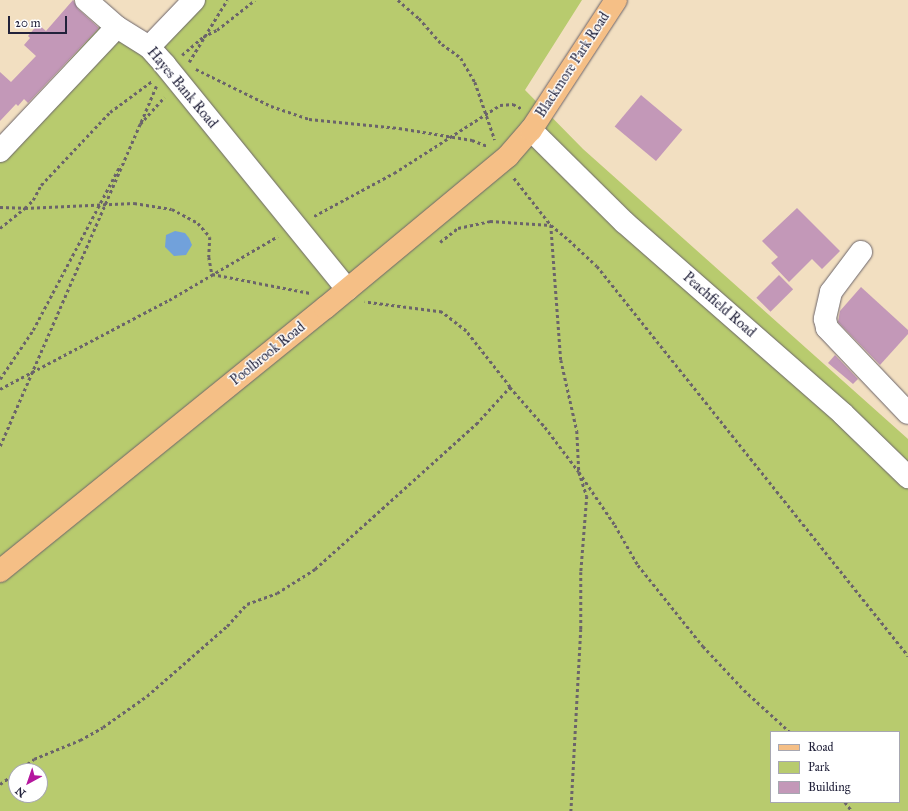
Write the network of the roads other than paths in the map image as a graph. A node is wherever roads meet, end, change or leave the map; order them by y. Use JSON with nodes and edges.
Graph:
{"nodes":[{"id":1,"x":86,"y":0,"type":"edge"},
{"id":2,"x":194,"y":0,"type":"edge"},
{"id":3,"x":616,"y":0,"type":"edge"},
{"id":4,"x":118,"y":27,"type":"junction"},
{"id":5,"x":149,"y":47,"type":"junction"},
{"id":6,"x":531,"y":130,"type":"junction"},
{"id":7,"x":0,"y":150,"type":"edge"},
{"id":8,"x":861,"y":252,"type":"dead end"},
{"id":9,"x":347,"y":289,"type":"junction"},
{"id":10,"x":908,"y":413,"type":"edge"},
{"id":11,"x":908,"y":478,"type":"edge"},
{"id":12,"x":0,"y":571,"type":"edge"}],
"edges":[{"from":1,"to":4,"type":"street","name":"Hayes Bank Road"},
{"from":2,"to":5,"type":"street"},
{"from":3,"to":6,"type":"main road","name":"Blackmore Park Road"},
{"from":4,"to":5,"type":"street","name":"Hayes Bank Road"},
{"from":4,"to":7,"type":"street"},
{"from":5,"to":9,"type":"street","name":"Hayes Bank Road"},
{"from":6,"to":9,"type":"main road","name":"Poolbrook Road"},
{"from":6,"to":11,"type":"street","name":"Peachfield Road"},
{"from":8,"to":10,"type":"street"},
{"from":9,"to":12,"type":"main road","name":"Poolbrook Road"}]}
